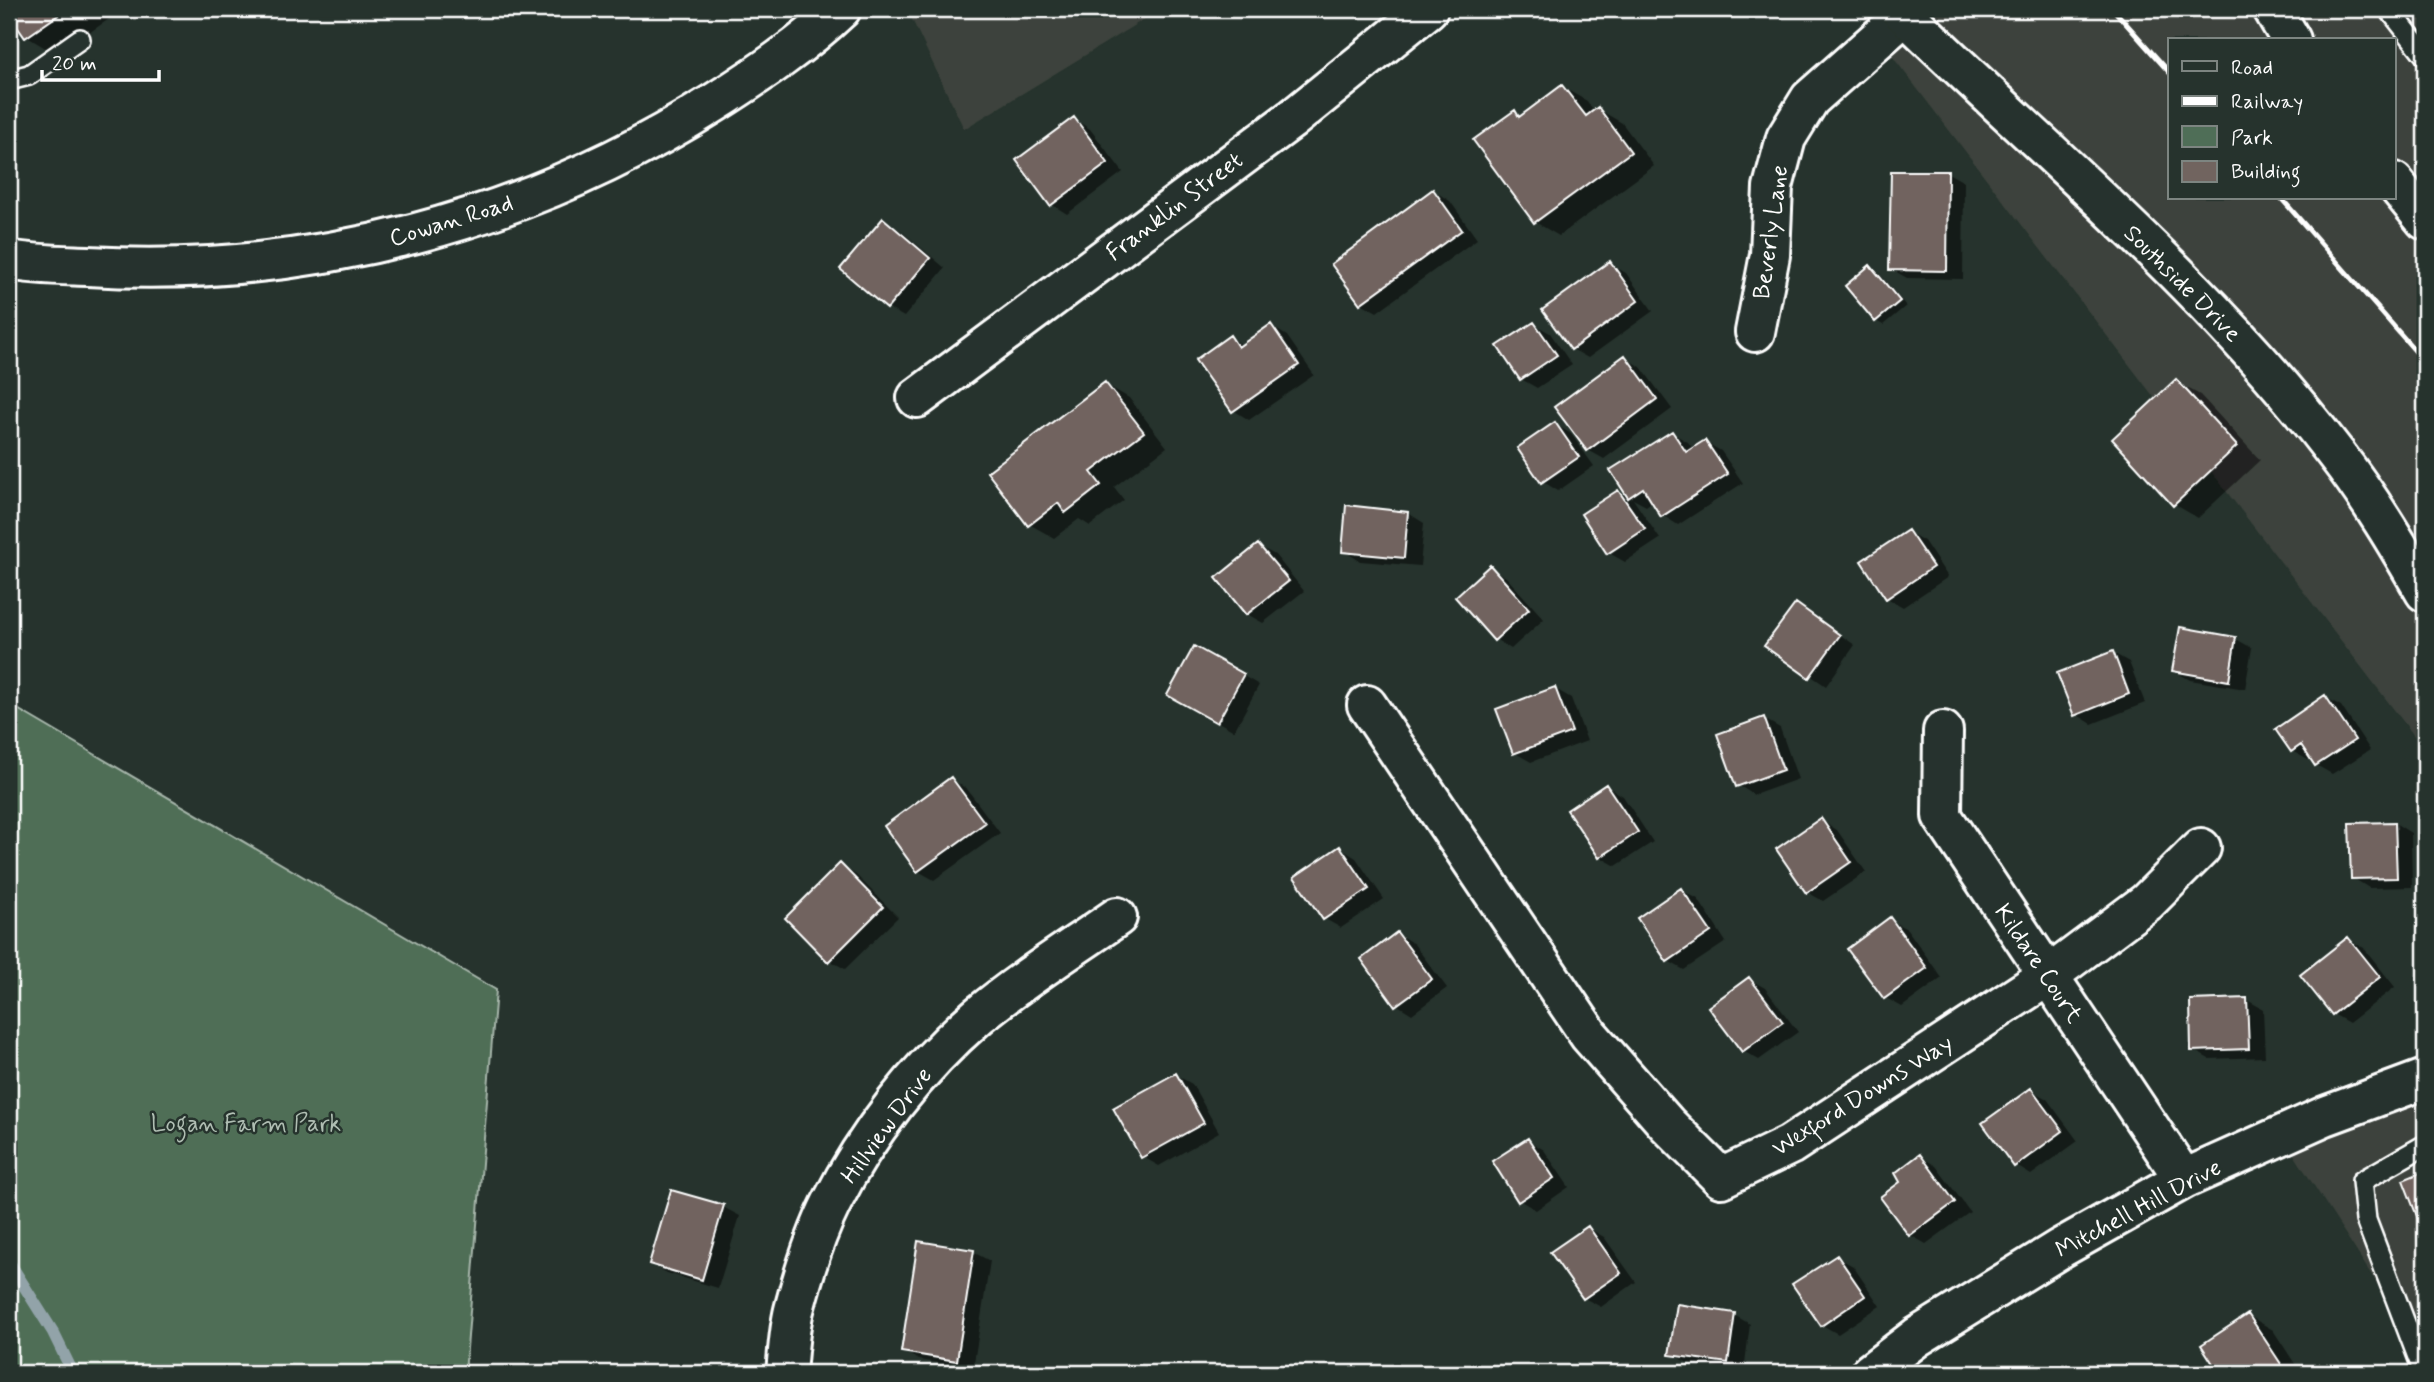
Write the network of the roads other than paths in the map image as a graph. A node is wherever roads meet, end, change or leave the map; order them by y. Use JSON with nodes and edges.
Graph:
{"nodes":[{"id":1,"x":841,"y":9,"type":"edge"},
{"id":2,"x":1428,"y":9,"type":"edge"},
{"id":3,"x":2273,"y":9,"type":"edge"},
{"id":4,"x":2389,"y":9,"type":"edge"},
{"id":5,"x":1902,"y":12,"type":"edge"},
{"id":6,"x":80,"y":38,"type":"dead end"},
{"id":7,"x":2290,"y":38,"type":"edge"},
{"id":8,"x":2425,"y":55,"type":"edge"},
{"id":9,"x":9,"y":80,"type":"edge"},
{"id":10,"x":2396,"y":184,"type":"edge"},
{"id":11,"x":2425,"y":220,"type":"edge"},
{"id":12,"x":9,"y":260,"type":"edge"},
{"id":13,"x":1755,"y":332,"type":"dead end"},
{"id":14,"x":916,"y":398,"type":"dead end"},
{"id":15,"x":2425,"y":592,"type":"edge"},
{"id":16,"x":1367,"y":705,"type":"dead end"},
{"id":17,"x":1943,"y":731,"type":"dead end"},
{"id":18,"x":2201,"y":848,"type":"dead end"},
{"id":19,"x":1117,"y":917,"type":"dead end"},
{"id":20,"x":2048,"y":976,"type":"junction"},
{"id":21,"x":2425,"y":1079,"type":"edge"},
{"id":22,"x":2425,"y":1145,"type":"edge"},
{"id":23,"x":2184,"y":1180,"type":"junction"},
{"id":24,"x":786,"y":1373,"type":"edge"},
{"id":25,"x":1870,"y":1373,"type":"edge"},
{"id":26,"x":2424,"y":1373,"type":"edge"}],
"edges":[{"from":1,"to":12,"type":"street","name":"Cowan Road"},
{"from":2,"to":14,"type":"street","name":"Franklin Street"},
{"from":3,"to":7,"type":"street"},
{"from":4,"to":8,"type":"lane"},
{"from":5,"to":13,"type":"street","name":"Beverly Lane"},
{"from":5,"to":15,"type":"street","name":"Southside Drive"},
{"from":6,"to":9,"type":"lane"},
{"from":10,"to":11,"type":"street"},
{"from":16,"to":20,"type":"street","name":"Wexford Downs Way"},
{"from":17,"to":20,"type":"street","name":"Kildare Court"},
{"from":18,"to":20,"type":"street","name":"Wexford Downs Way"},
{"from":19,"to":24,"type":"street","name":"Hillview Drive"},
{"from":20,"to":23,"type":"street","name":"Kildare Court"},
{"from":21,"to":23,"type":"street","name":"Mitchell Hill Drive"},
{"from":22,"to":26,"type":"lane"},
{"from":23,"to":25,"type":"street","name":"Mitchell Hill Drive"}]}
